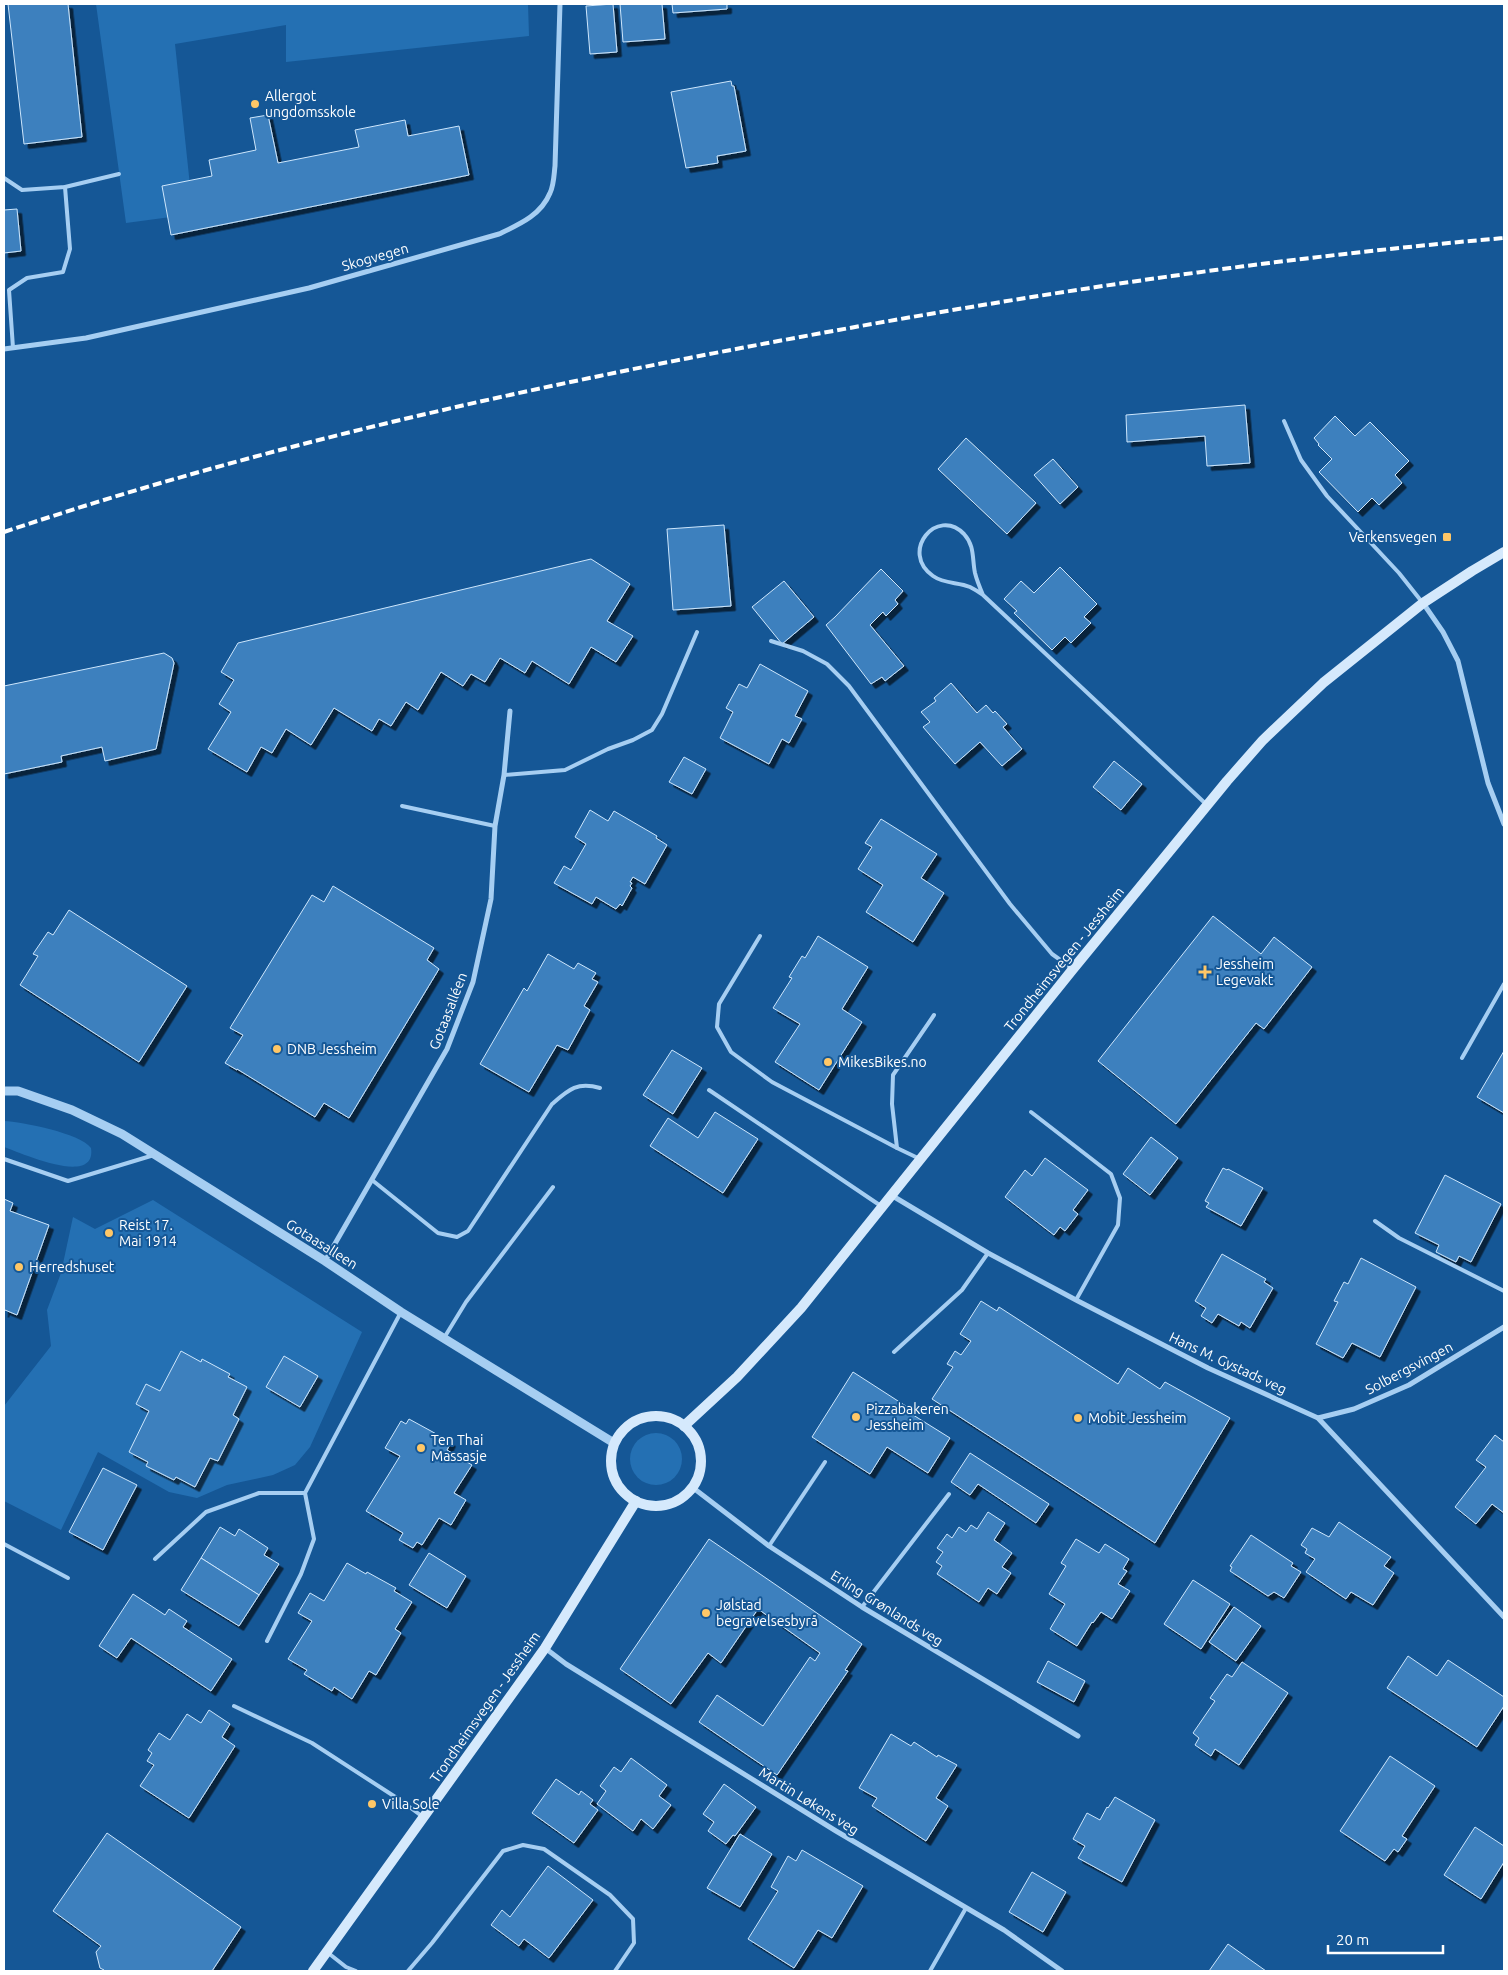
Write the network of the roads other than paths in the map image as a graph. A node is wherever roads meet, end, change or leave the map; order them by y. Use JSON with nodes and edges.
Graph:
{"nodes":[{"id":1,"x":560,"y":4,"type":"edge"},
{"id":2,"x":120,"y":174,"type":"dead end"},
{"id":3,"x":4,"y":178,"type":"edge"},
{"id":4,"x":65,"y":187,"type":"junction"},
{"id":5,"x":13,"y":348,"type":"junction"},
{"id":6,"x":4,"y":349,"type":"edge"},
{"id":7,"x":1284,"y":421,"type":"dead end"},
{"id":8,"x":1504,"y":552,"type":"edge"},
{"id":9,"x":983,"y":595,"type":"junction"},
{"id":10,"x":1423,"y":603,"type":"junction"},
{"id":11,"x":697,"y":632,"type":"dead end"},
{"id":12,"x":770,"y":641,"type":"dead end"},
{"id":13,"x":510,"y":711,"type":"dead end"},
{"id":14,"x":504,"y":775,"type":"junction"},
{"id":15,"x":1208,"y":805,"type":"junction"},
{"id":16,"x":402,"y":806,"type":"dead end"},
{"id":17,"x":1504,"y":824,"type":"edge"},
{"id":18,"x":495,"y":826,"type":"junction"},
{"id":19,"x":760,"y":936,"type":"dead end"},
{"id":20,"x":1073,"y":969,"type":"junction"},
{"id":21,"x":1504,"y":984,"type":"edge"},
{"id":22,"x":934,"y":1015,"type":"dead end"},
{"id":23,"x":1462,"y":1058,"type":"dead end"},
{"id":24,"x":600,"y":1088,"type":"dead end"},
{"id":25,"x":709,"y":1090,"type":"dead end"},
{"id":26,"x":4,"y":1091,"type":"edge"},
{"id":27,"x":1031,"y":1112,"type":"dead end"},
{"id":28,"x":897,"y":1148,"type":"junction"},
{"id":29,"x":154,"y":1155,"type":"junction"},
{"id":30,"x":920,"y":1158,"type":"junction"},
{"id":31,"x":4,"y":1160,"type":"edge"},
{"id":32,"x":372,"y":1180,"type":"junction"},
{"id":33,"x":553,"y":1187,"type":"dead end"},
{"id":34,"x":890,"y":1195,"type":"junction"},
{"id":35,"x":882,"y":1206,"type":"junction"},
{"id":36,"x":1375,"y":1221,"type":"dead end"},
{"id":37,"x":988,"y":1252,"type":"junction"},
{"id":38,"x":325,"y":1261,"type":"junction"},
{"id":39,"x":1504,"y":1291,"type":"edge"},
{"id":40,"x":1076,"y":1300,"type":"junction"},
{"id":41,"x":401,"y":1312,"type":"junction"},
{"id":42,"x":1504,"y":1327,"type":"edge"},
{"id":43,"x":444,"y":1338,"type":"junction"},
{"id":44,"x":894,"y":1352,"type":"dead end"},
{"id":45,"x":1318,"y":1418,"type":"junction"},
{"id":46,"x":684,"y":1426,"type":"junction"},
{"id":47,"x":614,"y":1443,"type":"junction"},
{"id":48,"x":825,"y":1462,"type":"dead end"},
{"id":49,"x":692,"y":1487,"type":"junction"},
{"id":50,"x":305,"y":1493,"type":"junction"},
{"id":51,"x":949,"y":1494,"type":"dead end"},
{"id":52,"x":636,"y":1501,"type":"junction"},
{"id":53,"x":4,"y":1544,"type":"edge"},
{"id":54,"x":769,"y":1546,"type":"junction"},
{"id":55,"x":155,"y":1559,"type":"dead end"},
{"id":56,"x":68,"y":1578,"type":"dead end"},
{"id":57,"x":862,"y":1607,"type":"junction"},
{"id":58,"x":1504,"y":1616,"type":"edge"},
{"id":59,"x":267,"y":1641,"type":"dead end"},
{"id":60,"x":545,"y":1648,"type":"junction"},
{"id":61,"x":234,"y":1706,"type":"dead end"},
{"id":62,"x":1078,"y":1736,"type":"dead end"},
{"id":63,"x":423,"y":1817,"type":"junction"},
{"id":64,"x":966,"y":1908,"type":"junction"},
{"id":65,"x":327,"y":1952,"type":"junction"},
{"id":66,"x":313,"y":1971,"type":"edge"},
{"id":67,"x":356,"y":1971,"type":"edge"},
{"id":68,"x":408,"y":1971,"type":"edge"},
{"id":69,"x":615,"y":1971,"type":"edge"},
{"id":70,"x":930,"y":1971,"type":"edge"},
{"id":71,"x":1062,"y":1971,"type":"edge"}],
"edges":[{"from":1,"to":5,"type":"street","name":"Skogvegen"},
{"from":2,"to":4,"type":"lane"},
{"from":3,"to":4,"type":"lane"},
{"from":4,"to":5,"type":"lane"},
{"from":5,"to":6,"type":"street","name":"Skogvegen"},
{"from":7,"to":10,"type":"lane"},
{"from":8,"to":10,"type":"main road","name":"Trondheimsvegen - Jessheim"},
{"from":9,"to":9,"type":"lane"},
{"from":9,"to":15,"type":"lane"},
{"from":10,"to":15,"type":"main road","name":"Trondheimsvegen - Jessheim"},
{"from":10,"to":17,"type":"street"},
{"from":11,"to":14,"type":"lane"},
{"from":12,"to":20,"type":"lane"},
{"from":13,"to":14,"type":"street","name":"Gotaasalléen"},
{"from":14,"to":18,"type":"street","name":"Gotaasalléen"},
{"from":15,"to":20,"type":"main road","name":"Trondheimsvegen - Jessheim"},
{"from":16,"to":18,"type":"lane"},
{"from":18,"to":32,"type":"street","name":"Gotaasalléen"},
{"from":19,"to":28,"type":"lane"},
{"from":20,"to":30,"type":"main road","name":"Trondheimsvegen - Jessheim"},
{"from":21,"to":23,"type":"lane"},
{"from":22,"to":28,"type":"lane"},
{"from":24,"to":32,"type":"lane"},
{"from":25,"to":35,"type":"lane"},
{"from":26,"to":29,"type":"street","name":"Gotaasalleen"},
{"from":27,"to":40,"type":"lane"},
{"from":28,"to":30,"type":"lane"},
{"from":29,"to":31,"type":"lane"},
{"from":29,"to":38,"type":"street","name":"Gotaasalleen"},
{"from":30,"to":34,"type":"main road","name":"Trondheimsvegen - Jessheim"},
{"from":32,"to":38,"type":"street","name":"Gotaasalléen"},
{"from":33,"to":43,"type":"lane"},
{"from":34,"to":35,"type":"main road","name":"Trondheimsvegen - Jessheim"},
{"from":34,"to":37,"type":"street","name":"Hans M. Gystads veg"},
{"from":35,"to":46,"type":"main road","name":"Trondheimsvegen - Jessheim"},
{"from":36,"to":39,"type":"lane"},
{"from":37,"to":40,"type":"street","name":"Hans M. Gystads veg"},
{"from":37,"to":44,"type":"lane"},
{"from":38,"to":41,"type":"street","name":"Gotaasalleen"},
{"from":40,"to":45,"type":"street","name":"Hans M. Gystads veg"},
{"from":41,"to":43,"type":"street","name":"Gotaasalleen"},
{"from":41,"to":50,"type":"lane"},
{"from":42,"to":45,"type":"street","name":"Solbergsvingen"},
{"from":43,"to":47,"type":"street","name":"Gotaasalleen"},
{"from":45,"to":58,"type":"street","name":"Hans M. Gystads veg"},
{"from":46,"to":47,"type":"main road"},
{"from":46,"to":49,"type":"main road"},
{"from":47,"to":52,"type":"main road"},
{"from":48,"to":54,"type":"lane"},
{"from":49,"to":52,"type":"main road"},
{"from":49,"to":54,"type":"street","name":"Erling Grønlands veg"},
{"from":50,"to":55,"type":"lane"},
{"from":50,"to":59,"type":"lane"},
{"from":51,"to":57,"type":"lane"},
{"from":52,"to":60,"type":"main road","name":"Trondheimsvegen - Jessheim"},
{"from":53,"to":56,"type":"lane"},
{"from":54,"to":57,"type":"street","name":"Erling Grønlands veg"},
{"from":57,"to":62,"type":"street","name":"Erling Grønlands veg"},
{"from":60,"to":63,"type":"main road","name":"Trondheimsvegen - Jessheim"},
{"from":60,"to":64,"type":"street","name":"Martin Løkens veg"},
{"from":61,"to":63,"type":"lane"},
{"from":63,"to":65,"type":"main road","name":"Trondheimsvegen - Jessheim"},
{"from":64,"to":70,"type":"lane"},
{"from":64,"to":71,"type":"street","name":"Martin Løkens veg"},
{"from":65,"to":66,"type":"main road","name":"Trondheimsvegen - Jessheim"},
{"from":65,"to":67,"type":"lane"},
{"from":68,"to":69,"type":"lane"}]}
